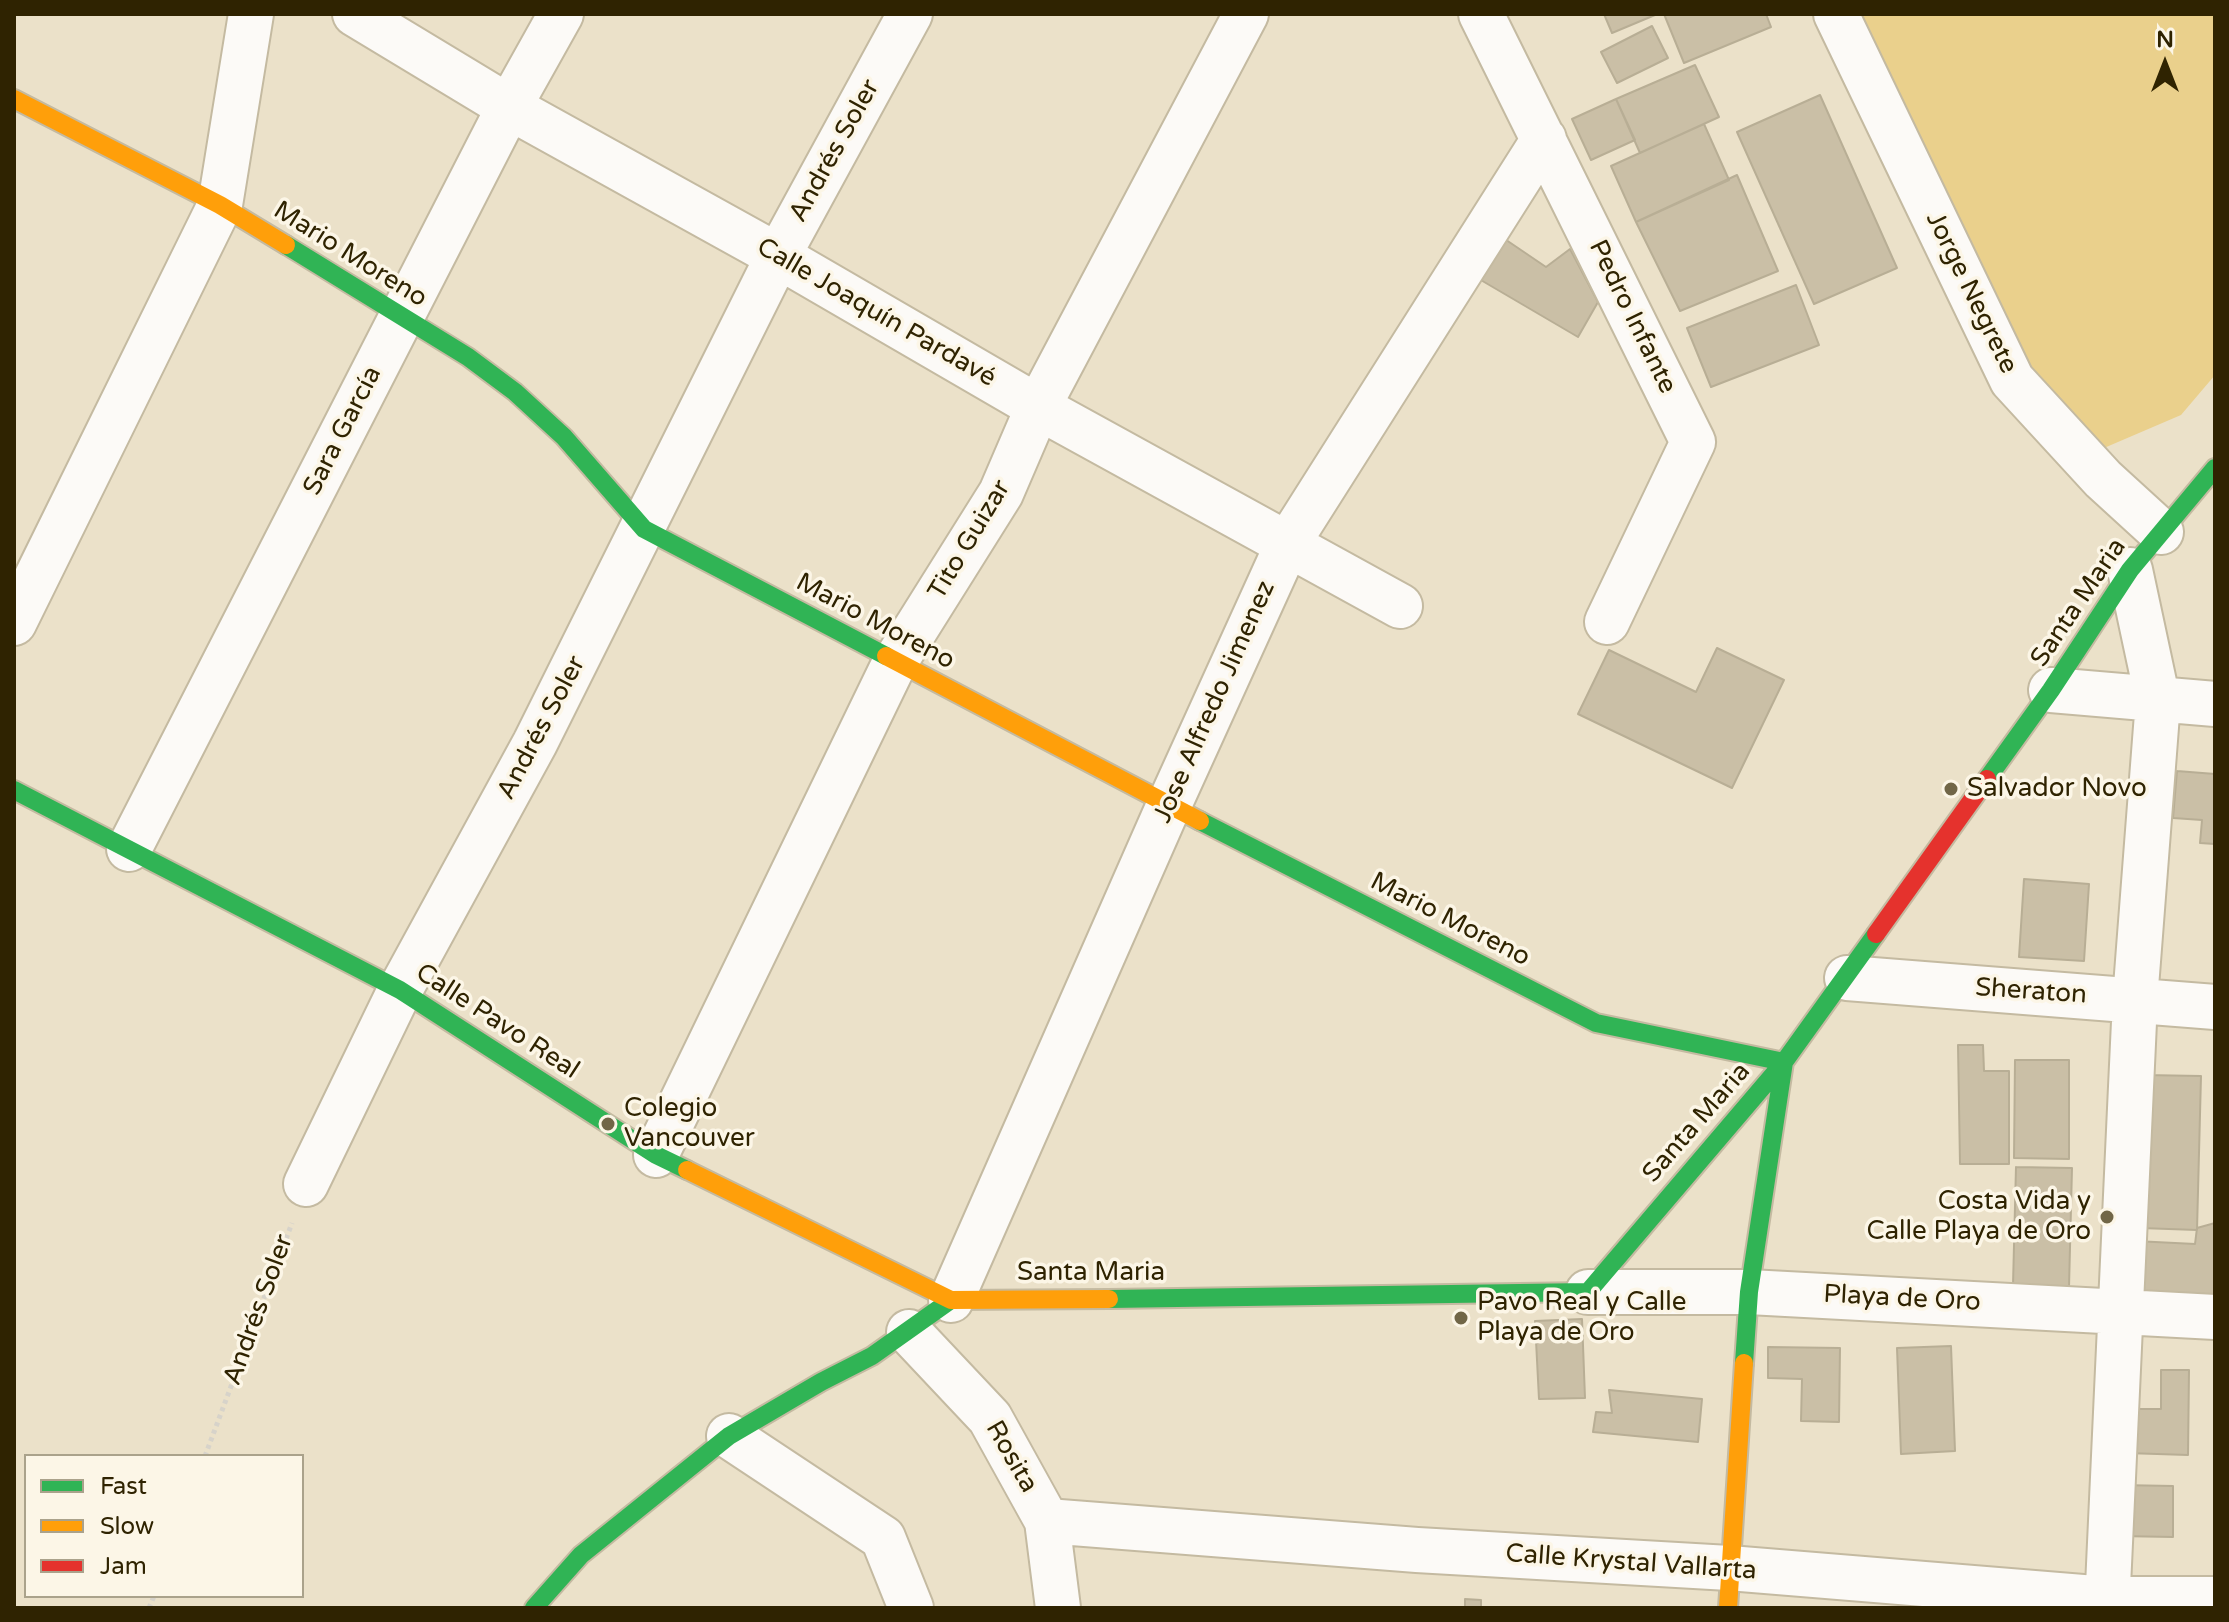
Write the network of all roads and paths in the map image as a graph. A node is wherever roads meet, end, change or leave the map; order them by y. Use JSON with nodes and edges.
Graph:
{"nodes":[{"id":1,"x":251,"y":14,"type":"edge"},
{"id":2,"x":355,"y":14,"type":"edge"},
{"id":3,"x":561,"y":14,"type":"edge"},
{"id":4,"x":910,"y":14,"type":"edge"},
{"id":5,"x":1246,"y":14,"type":"edge"},
{"id":6,"x":1481,"y":14,"type":"edge"},
{"id":7,"x":1836,"y":14,"type":"edge"},
{"id":8,"x":14,"y":99,"type":"edge"},
{"id":9,"x":509,"y":107,"type":"junction"},
{"id":10,"x":1544,"y":139,"type":"junction"},
{"id":11,"x":220,"y":205,"type":"junction"},
{"id":12,"x":778,"y":256,"type":"junction"},
{"id":13,"x":401,"y":318,"type":"junction"},
{"id":14,"x":1038,"y":407,"type":"junction"},
{"id":15,"x":2215,"y":468,"type":"edge"},
{"id":16,"x":644,"y":529,"type":"junction"},
{"id":17,"x":2161,"y":532,"type":"junction"},
{"id":18,"x":1288,"y":543,"type":"junction"},
{"id":19,"x":2130,"y":570,"type":"junction"},
{"id":20,"x":1400,"y":606,"type":"dead end"},
{"id":21,"x":1607,"y":622,"type":"dead end"},
{"id":22,"x":14,"y":623,"type":"edge"},
{"id":23,"x":895,"y":662,"type":"junction"},
{"id":24,"x":2051,"y":690,"type":"junction"},
{"id":25,"x":2158,"y":701,"type":"junction"},
{"id":26,"x":2215,"y":704,"type":"edge"},
{"id":27,"x":14,"y":790,"type":"edge"},
{"id":28,"x":1169,"y":805,"type":"junction"},
{"id":29,"x":129,"y":849,"type":"junction"},
{"id":30,"x":1847,"y":978,"type":"junction"},
{"id":31,"x":400,"y":990,"type":"junction"},
{"id":32,"x":2135,"y":1000,"type":"junction"},
{"id":33,"x":2215,"y":1007,"type":"edge"},
{"id":34,"x":1784,"y":1062,"type":"junction"},
{"id":35,"x":656,"y":1155,"type":"junction"},
{"id":36,"x":306,"y":1184,"type":"joint"},
{"id":37,"x":1588,"y":1292,"type":"junction"},
{"id":38,"x":1749,"y":1292,"type":"junction"},
{"id":39,"x":951,"y":1300,"type":"junction"},
{"id":40,"x":2122,"y":1310,"type":"junction"},
{"id":41,"x":2215,"y":1317,"type":"edge"},
{"id":42,"x":909,"y":1332,"type":"junction"},
{"id":43,"x":729,"y":1436,"type":"junction"},
{"id":44,"x":206,"y":1454,"type":"edge"},
{"id":45,"x":1047,"y":1521,"type":"junction"},
{"id":46,"x":1728,"y":1588,"type":"edge"},
{"id":47,"x":2215,"y":1599,"type":"edge"},
{"id":48,"x":2107,"y":1603,"type":"edge"},
{"id":49,"x":534,"y":1608,"type":"edge"},
{"id":50,"x":911,"y":1608,"type":"edge"},
{"id":51,"x":1058,"y":1608,"type":"edge"}],
"edges":[{"from":1,"to":11,"type":"street"},
{"from":2,"to":9,"type":"street","name":"Calle Joaquín Pardavé"},
{"from":3,"to":9,"type":"street","name":"Sara García"},
{"from":4,"to":12,"type":"street","name":"Andrés Soler"},
{"from":5,"to":14,"type":"street","name":"Tito Guizar"},
{"from":6,"to":10,"type":"street","name":"Pedro Infante"},
{"from":7,"to":17,"type":"street","name":"Jorge Negrete"},
{"from":8,"to":11,"type":"street","name":"Mario Moreno"},
{"from":9,"to":12,"type":"street","name":"Calle Joaquín Pardavé"},
{"from":9,"to":13,"type":"street","name":"Sara García"},
{"from":10,"to":18,"type":"street","name":"Jose Alfredo Jimenez"},
{"from":10,"to":21,"type":"street","name":"Pedro Infante"},
{"from":11,"to":13,"type":"street","name":"Mario Moreno"},
{"from":11,"to":22,"type":"street"},
{"from":12,"to":14,"type":"street","name":"Calle Joaquín Pardavé"},
{"from":12,"to":16,"type":"street","name":"Andrés Soler"},
{"from":13,"to":16,"type":"street","name":"Mario Moreno"},
{"from":13,"to":29,"type":"street","name":"Sara García"},
{"from":14,"to":18,"type":"street","name":"Calle Joaquín Pardavé"},
{"from":14,"to":23,"type":"street","name":"Tito Guizar"},
{"from":15,"to":17,"type":"street","name":"Santa Maria"},
{"from":16,"to":23,"type":"street","name":"Mario Moreno"},
{"from":16,"to":31,"type":"street","name":"Andrés Soler"},
{"from":17,"to":19,"type":"street","name":"Santa Maria"},
{"from":18,"to":20,"type":"street","name":"Calle Joaquín Pardavé"},
{"from":18,"to":28,"type":"street","name":"Jose Alfredo Jimenez"},
{"from":19,"to":24,"type":"street","name":"Santa Maria"},
{"from":19,"to":25,"type":"street"},
{"from":23,"to":28,"type":"street","name":"Mario Moreno"},
{"from":23,"to":35,"type":"street","name":"Tito Guizar"},
{"from":24,"to":25,"type":"street"},
{"from":24,"to":30,"type":"street","name":"Santa Maria"},
{"from":25,"to":26,"type":"street"},
{"from":25,"to":32,"type":"street"},
{"from":27,"to":29,"type":"street","name":"Calle Pavo Real"},
{"from":28,"to":34,"type":"street","name":"Mario Moreno"},
{"from":28,"to":39,"type":"street","name":"Jose Alfredo Jimenez"},
{"from":29,"to":31,"type":"street","name":"Calle Pavo Real"},
{"from":30,"to":32,"type":"street","name":"Sheraton"},
{"from":30,"to":34,"type":"street","name":"Santa Maria"},
{"from":31,"to":35,"type":"street","name":"Calle Pavo Real"},
{"from":31,"to":36,"type":"street","name":"Andrés Soler"},
{"from":32,"to":33,"type":"street","name":"Sheraton"},
{"from":32,"to":40,"type":"street"},
{"from":34,"to":37,"type":"street","name":"Santa Maria"},
{"from":34,"to":38,"type":"street"},
{"from":35,"to":39,"type":"street","name":"Calle Pavo Real"},
{"from":36,"to":44,"type":"path","name":"Andrés Soler"},
{"from":37,"to":38,"type":"street","name":"Playa de Oro"},
{"from":37,"to":39,"type":"street","name":"Santa Maria"},
{"from":38,"to":40,"type":"street","name":"Playa de Oro"},
{"from":38,"to":46,"type":"street"},
{"from":39,"to":42,"type":"street"},
{"from":40,"to":41,"type":"street","name":"Playa de Oro"},
{"from":40,"to":48,"type":"street"},
{"from":42,"to":43,"type":"street"},
{"from":42,"to":45,"type":"street","name":"Rosita"},
{"from":43,"to":49,"type":"street"},
{"from":43,"to":50,"type":"street"},
{"from":45,"to":46,"type":"street","name":"Calle Krystal Vallarta"},
{"from":45,"to":51,"type":"street","name":"Rosita"},
{"from":46,"to":48,"type":"street","name":"Calle Krystal Vallarta"},
{"from":47,"to":48,"type":"street","name":"Calle Krystal Vallarta"}]}
